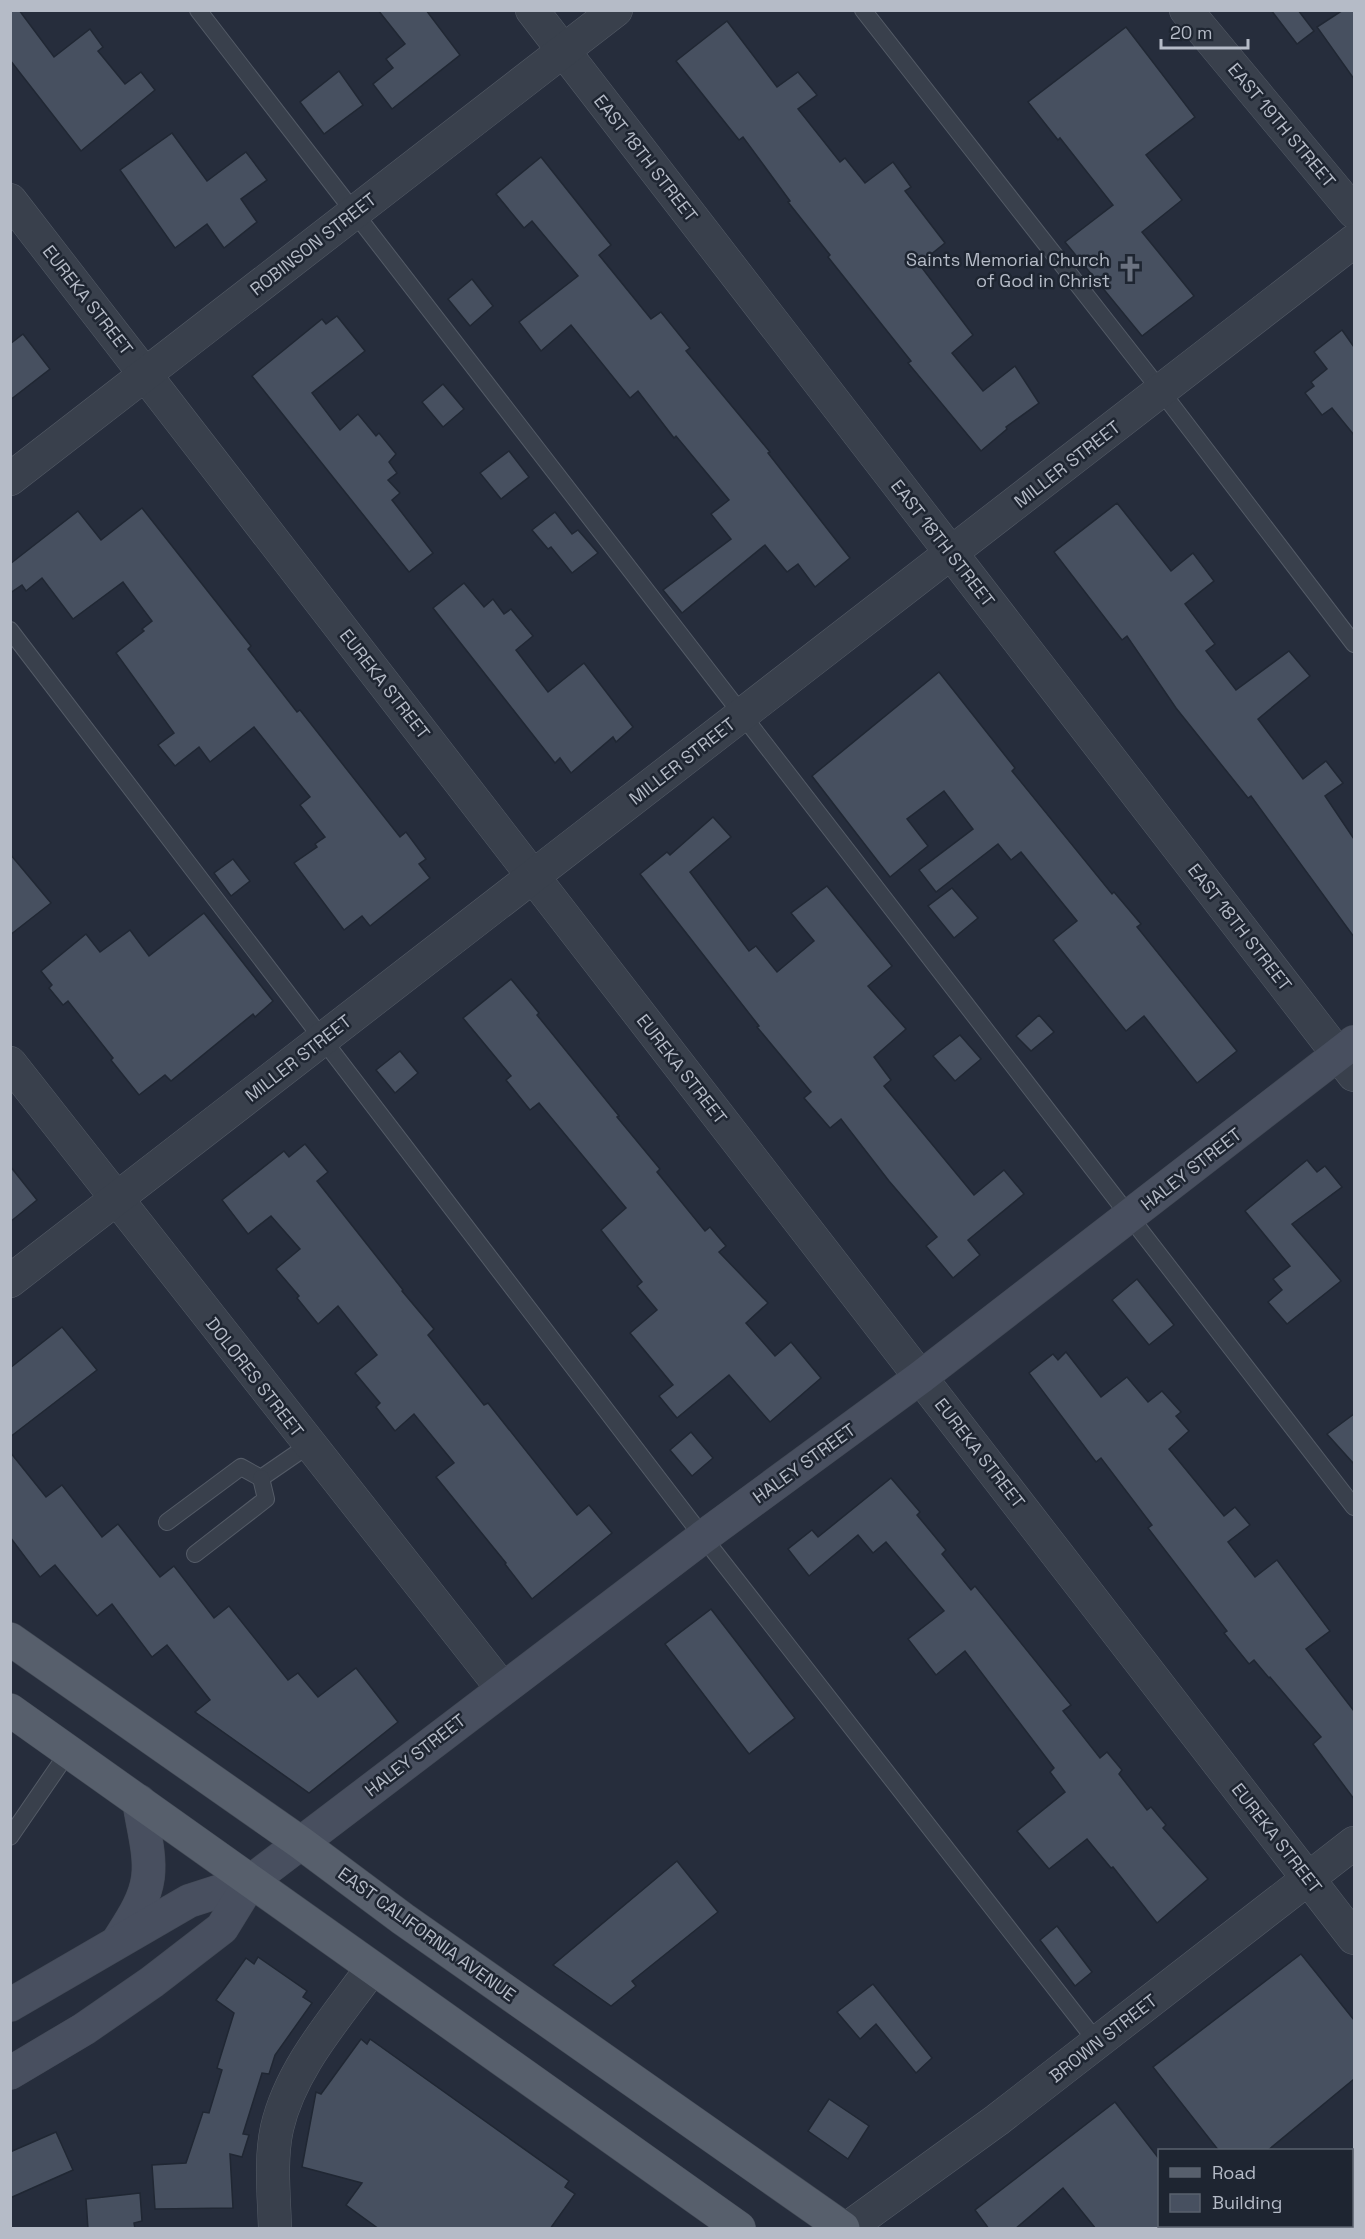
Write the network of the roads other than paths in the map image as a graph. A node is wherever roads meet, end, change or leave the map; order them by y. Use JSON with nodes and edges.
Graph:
{"nodes":[{"id":1,"x":198,"y":10,"type":"edge"},
{"id":2,"x":532,"y":10,"type":"edge"},
{"id":3,"x":616,"y":10,"type":"edge"},
{"id":4,"x":863,"y":10,"type":"edge"},
{"id":5,"x":1186,"y":10,"type":"edge"},
{"id":6,"x":564,"y":51,"type":"junction"},
{"id":7,"x":10,"y":200,"type":"edge"},
{"id":8,"x":1354,"y":212,"type":"edge"},
{"id":9,"x":354,"y":213,"type":"junction"},
{"id":10,"x":1354,"y":241,"type":"edge"},
{"id":11,"x":146,"y":374,"type":"junction"},
{"id":12,"x":1161,"y":391,"type":"junction"},
{"id":13,"x":10,"y":479,"type":"edge"},
{"id":14,"x":951,"y":553,"type":"junction"},
{"id":15,"x":10,"y":630,"type":"edge"},
{"id":16,"x":1354,"y":644,"type":"edge"},
{"id":17,"x":741,"y":715,"type":"junction"},
{"id":18,"x":533,"y":876,"type":"junction"},
{"id":19,"x":322,"y":1040,"type":"junction"},
{"id":20,"x":1349,"y":1057,"type":"edge"},
{"id":21,"x":10,"y":1063,"type":"edge"},
{"id":22,"x":115,"y":1199,"type":"junction"},
{"id":23,"x":1130,"y":1216,"type":"junction"},
{"id":24,"x":10,"y":1281,"type":"edge"},
{"id":25,"x":921,"y":1377,"type":"junction"},
{"id":26,"x":309,"y":1444,"type":"junction"},
{"id":27,"x":261,"y":1478,"type":"junction"},
{"id":28,"x":1354,"y":1507,"type":"edge"},
{"id":29,"x":167,"y":1522,"type":"dead end"},
{"id":30,"x":704,"y":1537,"type":"junction"},
{"id":31,"x":195,"y":1554,"type":"dead end"},
{"id":32,"x":10,"y":1639,"type":"edge"},
{"id":33,"x":502,"y":1689,"type":"junction"},
{"id":34,"x":10,"y":1710,"type":"edge"},
{"id":35,"x":69,"y":1751,"type":"junction"},
{"id":36,"x":139,"y":1801,"type":"junction"},
{"id":37,"x":10,"y":1837,"type":"edge"},
{"id":38,"x":302,"y":1843,"type":"junction"},
{"id":39,"x":1354,"y":1843,"type":"edge"},
{"id":40,"x":1308,"y":1879,"type":"junction"},
{"id":41,"x":251,"y":1881,"type":"junction"},
{"id":42,"x":1354,"y":1938,"type":"edge"},
{"id":43,"x":116,"y":1944,"type":"junction"},
{"id":44,"x":372,"y":1968,"type":"junction"},
{"id":45,"x":13,"y":1997,"type":"edge"},
{"id":46,"x":1097,"y":2042,"type":"junction"},
{"id":47,"x":10,"y":2073,"type":"edge"},
{"id":48,"x":275,"y":2229,"type":"edge"},
{"id":49,"x":739,"y":2229,"type":"edge"},
{"id":50,"x":846,"y":2229,"type":"edge"}],
"edges":[{"from":1,"to":9,"type":"lane"},
{"from":2,"to":6,"type":"street","name":"EAST 18TH STREET"},
{"from":3,"to":6,"type":"street","name":"ROBINSON STREET"},
{"from":4,"to":12,"type":"lane"},
{"from":5,"to":8,"type":"street","name":"EAST 19TH STREET"},
{"from":6,"to":9,"type":"street","name":"ROBINSON STREET"},
{"from":6,"to":14,"type":"street","name":"EAST 18TH STREET"},
{"from":7,"to":11,"type":"street","name":"EUREKA STREET"},
{"from":9,"to":11,"type":"street","name":"ROBINSON STREET"},
{"from":9,"to":17,"type":"lane"},
{"from":10,"to":12,"type":"street","name":"MILLER STREET"},
{"from":11,"to":13,"type":"street","name":"ROBINSON STREET"},
{"from":11,"to":18,"type":"street","name":"EUREKA STREET"},
{"from":12,"to":14,"type":"street","name":"MILLER STREET"},
{"from":12,"to":16,"type":"lane"},
{"from":14,"to":17,"type":"street","name":"MILLER STREET"},
{"from":14,"to":20,"type":"street","name":"EAST 18TH STREET"},
{"from":15,"to":19,"type":"lane"},
{"from":17,"to":18,"type":"street","name":"MILLER STREET"},
{"from":17,"to":23,"type":"lane"},
{"from":18,"to":19,"type":"street","name":"MILLER STREET"},
{"from":18,"to":25,"type":"street","name":"EUREKA STREET"},
{"from":19,"to":22,"type":"street","name":"MILLER STREET"},
{"from":19,"to":30,"type":"lane"},
{"from":20,"to":23,"type":"street","name":"HALEY STREET"},
{"from":21,"to":22,"type":"street","name":"DOLORES STREET"},
{"from":22,"to":24,"type":"street","name":"MILLER STREET"},
{"from":22,"to":26,"type":"street","name":"DOLORES STREET"},
{"from":23,"to":25,"type":"street","name":"HALEY STREET"},
{"from":23,"to":28,"type":"lane"},
{"from":25,"to":30,"type":"street","name":"HALEY STREET"},
{"from":25,"to":40,"type":"street","name":"EUREKA STREET"},
{"from":26,"to":27,"type":"lane"},
{"from":26,"to":33,"type":"street","name":"DOLORES STREET"},
{"from":27,"to":29,"type":"lane"},
{"from":27,"to":31,"type":"lane"},
{"from":30,"to":33,"type":"street","name":"HALEY STREET"},
{"from":30,"to":46,"type":"lane"},
{"from":32,"to":38,"type":"main road","name":"EAST CALIFORNIA AVENUE"},
{"from":33,"to":38,"type":"street","name":"HALEY STREET"},
{"from":34,"to":35,"type":"main road"},
{"from":35,"to":36,"type":"main road"},
{"from":35,"to":37,"type":"lane"},
{"from":36,"to":41,"type":"main road"},
{"from":36,"to":43,"type":"street"},
{"from":38,"to":41,"type":"street","name":"HALEY STREET"},
{"from":38,"to":50,"type":"main road","name":"EAST CALIFORNIA AVENUE"},
{"from":39,"to":40,"type":"street","name":"BROWN STREET"},
{"from":40,"to":42,"type":"street","name":"EUREKA STREET"},
{"from":40,"to":46,"type":"street","name":"BROWN STREET"},
{"from":41,"to":43,"type":"street"},
{"from":41,"to":44,"type":"main road"},
{"from":41,"to":47,"type":"street"},
{"from":43,"to":45,"type":"street"},
{"from":44,"to":48,"type":"street"},
{"from":44,"to":49,"type":"main road"},
{"from":46,"to":50,"type":"street","name":"BROWN STREET"}]}
